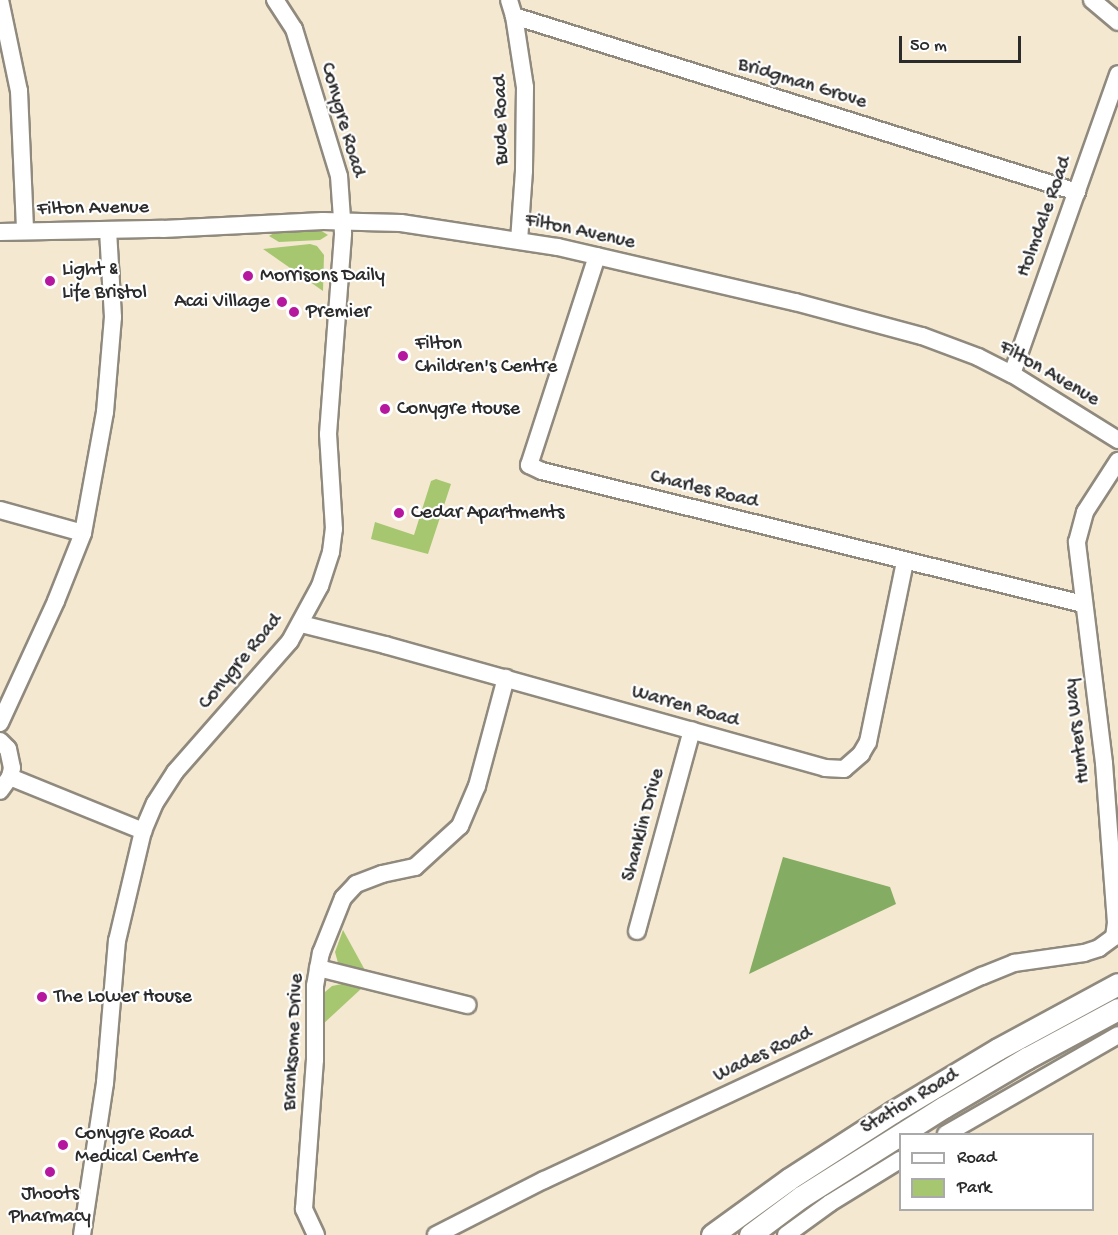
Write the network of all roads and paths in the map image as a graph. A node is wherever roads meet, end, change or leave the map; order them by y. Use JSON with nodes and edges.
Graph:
{"nodes":[{"id":1,"x":0,"y":0,"type":"edge"},
{"id":2,"x":275,"y":0,"type":"edge"},
{"id":3,"x":1092,"y":0,"type":"edge"},
{"id":4,"x":511,"y":8,"type":"edge"},
{"id":5,"x":1118,"y":22,"type":"edge"},
{"id":6,"x":1118,"y":74,"type":"edge"},
{"id":7,"x":1077,"y":192,"type":"junction"},
{"id":8,"x":343,"y":222,"type":"junction"},
{"id":9,"x":108,"y":230,"type":"junction"},
{"id":10,"x":25,"y":231,"type":"junction"},
{"id":11,"x":0,"y":232,"type":"edge"},
{"id":12,"x":519,"y":240,"type":"junction"},
{"id":13,"x":597,"y":256,"type":"junction"},
{"id":14,"x":1012,"y":374,"type":"junction"},
{"id":15,"x":1118,"y":440,"type":"edge"},
{"id":16,"x":1118,"y":460,"type":"edge"},
{"id":17,"x":0,"y":510,"type":"edge"},
{"id":18,"x":83,"y":533,"type":"junction"},
{"id":19,"x":905,"y":561,"type":"junction"},
{"id":20,"x":1083,"y":604,"type":"junction"},
{"id":21,"x":301,"y":624,"type":"junction"},
{"id":22,"x":506,"y":678,"type":"junction"},
{"id":23,"x":0,"y":723,"type":"edge"},
{"id":24,"x":692,"y":730,"type":"junction"},
{"id":25,"x":0,"y":741,"type":"edge"},
{"id":26,"x":10,"y":777,"type":"junction"},
{"id":27,"x":0,"y":791,"type":"edge"},
{"id":28,"x":143,"y":831,"type":"junction"},
{"id":29,"x":637,"y":931,"type":"dead end"},
{"id":30,"x":1116,"y":937,"type":"edge"},
{"id":31,"x":318,"y":968,"type":"junction"},
{"id":32,"x":1118,"y":984,"type":"edge"},
{"id":33,"x":467,"y":1005,"type":"dead end"},
{"id":34,"x":1118,"y":1010,"type":"edge"},
{"id":35,"x":1118,"y":1035,"type":"edge"},
{"id":36,"x":903,"y":1133,"type":"edge"},
{"id":37,"x":947,"y":1133,"type":"edge"},
{"id":38,"x":899,"y":1135,"type":"edge"},
{"id":39,"x":899,"y":1161,"type":"edge"},
{"id":40,"x":82,"y":1235,"type":"edge"},
{"id":41,"x":316,"y":1235,"type":"edge"},
{"id":42,"x":436,"y":1235,"type":"edge"},
{"id":43,"x":712,"y":1235,"type":"edge"},
{"id":44,"x":750,"y":1235,"type":"edge"},
{"id":45,"x":786,"y":1235,"type":"edge"}],
"edges":[{"from":1,"to":10,"type":"street"},
{"from":2,"to":8,"type":"street","name":"Conygre Road"},
{"from":3,"to":5,"type":"street"},
{"from":4,"to":7,"type":"street","name":"Bridgman Grove"},
{"from":4,"to":12,"type":"street","name":"Bude Road"},
{"from":6,"to":7,"type":"street","name":"Holmdale Road"},
{"from":7,"to":14,"type":"street","name":"Holmdale Road"},
{"from":8,"to":9,"type":"street","name":"Filton Avenue"},
{"from":8,"to":12,"type":"street","name":"Filton Avenue"},
{"from":8,"to":21,"type":"street","name":"Conygre Road"},
{"from":9,"to":10,"type":"street","name":"Filton Avenue"},
{"from":9,"to":18,"type":"street"},
{"from":10,"to":11,"type":"street","name":"Filton Avenue"},
{"from":12,"to":13,"type":"street","name":"Filton Avenue"},
{"from":13,"to":14,"type":"street","name":"Filton Avenue"},
{"from":13,"to":19,"type":"street","name":"Charles Road"},
{"from":14,"to":15,"type":"street","name":"Filton Avenue"},
{"from":16,"to":20,"type":"street","name":"Hunters Way"},
{"from":17,"to":18,"type":"street"},
{"from":18,"to":23,"type":"street"},
{"from":19,"to":20,"type":"street","name":"Charles Road"},
{"from":19,"to":24,"type":"street","name":"Warren Road"},
{"from":20,"to":30,"type":"street","name":"Hunters Way"},
{"from":21,"to":22,"type":"street","name":"Warren Road"},
{"from":21,"to":28,"type":"street","name":"Conygre Road"},
{"from":22,"to":24,"type":"street","name":"Warren Road"},
{"from":22,"to":31,"type":"street","name":"Branksome Drive"},
{"from":24,"to":29,"type":"street","name":"Shanklin Drive"},
{"from":25,"to":26,"type":"street"},
{"from":26,"to":27,"type":"street"},
{"from":26,"to":28,"type":"street"},
{"from":28,"to":40,"type":"street","name":"Conygre Road"},
{"from":30,"to":42,"type":"street","name":"Wades Road"},
{"from":31,"to":33,"type":"street"},
{"from":31,"to":41,"type":"street","name":"Branksome Drive"},
{"from":32,"to":43,"type":"main road","name":"Station Road"},
{"from":34,"to":36,"type":"main road","name":"Station Road"},
{"from":35,"to":37,"type":"street"},
{"from":38,"to":44,"type":"main road","name":"Station Road"},
{"from":39,"to":45,"type":"street"}]}
